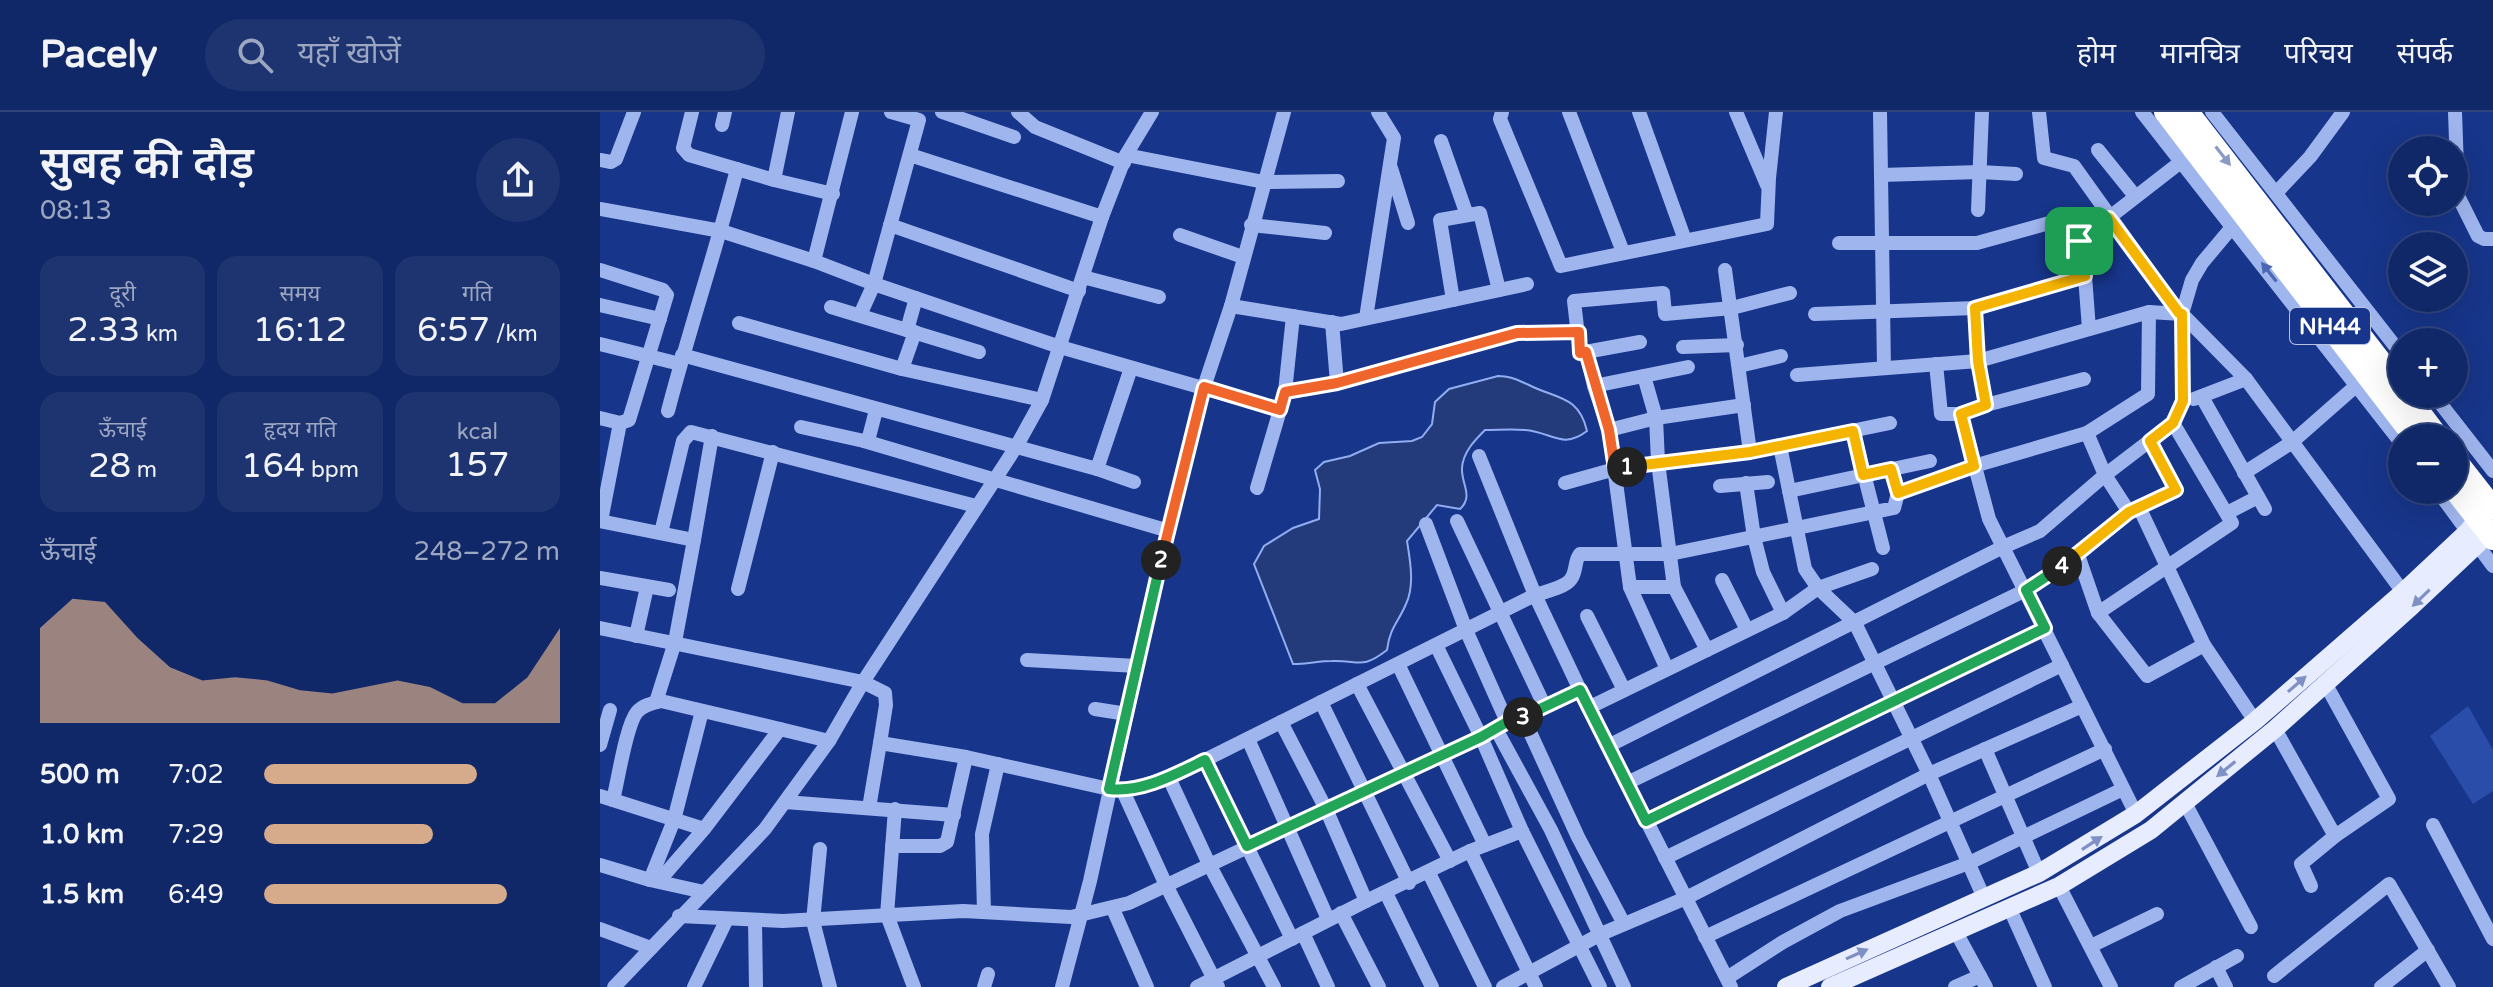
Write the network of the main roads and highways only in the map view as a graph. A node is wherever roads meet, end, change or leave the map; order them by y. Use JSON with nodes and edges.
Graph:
{"nodes":[{"id":1,"x":2165,"y":112,"type":"edge"},
{"id":2,"x":2188,"y":112,"type":"edge"},
{"id":3,"x":2253,"y":208,"type":"junction"},
{"id":4,"x":2388,"y":373,"type":"edge"},
{"id":5,"x":2416,"y":408,"type":"edge"},
{"id":6,"x":2405,"y":424,"type":"edge"},
{"id":7,"x":2428,"y":424,"type":"edge"},
{"id":8,"x":2468,"y":476,"type":"edge"},
{"id":9,"x":2493,"y":501,"type":"edge"},
{"id":10,"x":2462,"y":504,"type":"edge"},
{"id":11,"x":2493,"y":508,"type":"edge"},
{"id":12,"x":2493,"y":526,"type":"edge"},
{"id":13,"x":2480,"y":538,"type":"edge"},
{"id":14,"x":1786,"y":987,"type":"edge"},
{"id":15,"x":1830,"y":987,"type":"edge"}],
"edges":[{"from":1,"to":3,"type":"highway","number":"NH44"},
{"from":2,"to":3,"type":"highway","number":"NH44","one_way":true},
{"from":3,"to":4,"type":"highway","number":"NH44"},
{"from":3,"to":6,"type":"highway","number":"NH44"},
{"from":5,"to":7,"type":"highway","number":"NH44"},
{"from":8,"to":11,"type":"highway","bridge":true},
{"from":9,"to":13,"type":"main road"},
{"from":10,"to":13,"type":"highway","bridge":true},
{"from":12,"to":13,"type":"main road"},
{"from":14,"to":13,"type":"main road","one_way":true},
{"from":13,"to":15,"type":"main road","one_way":true}]}
